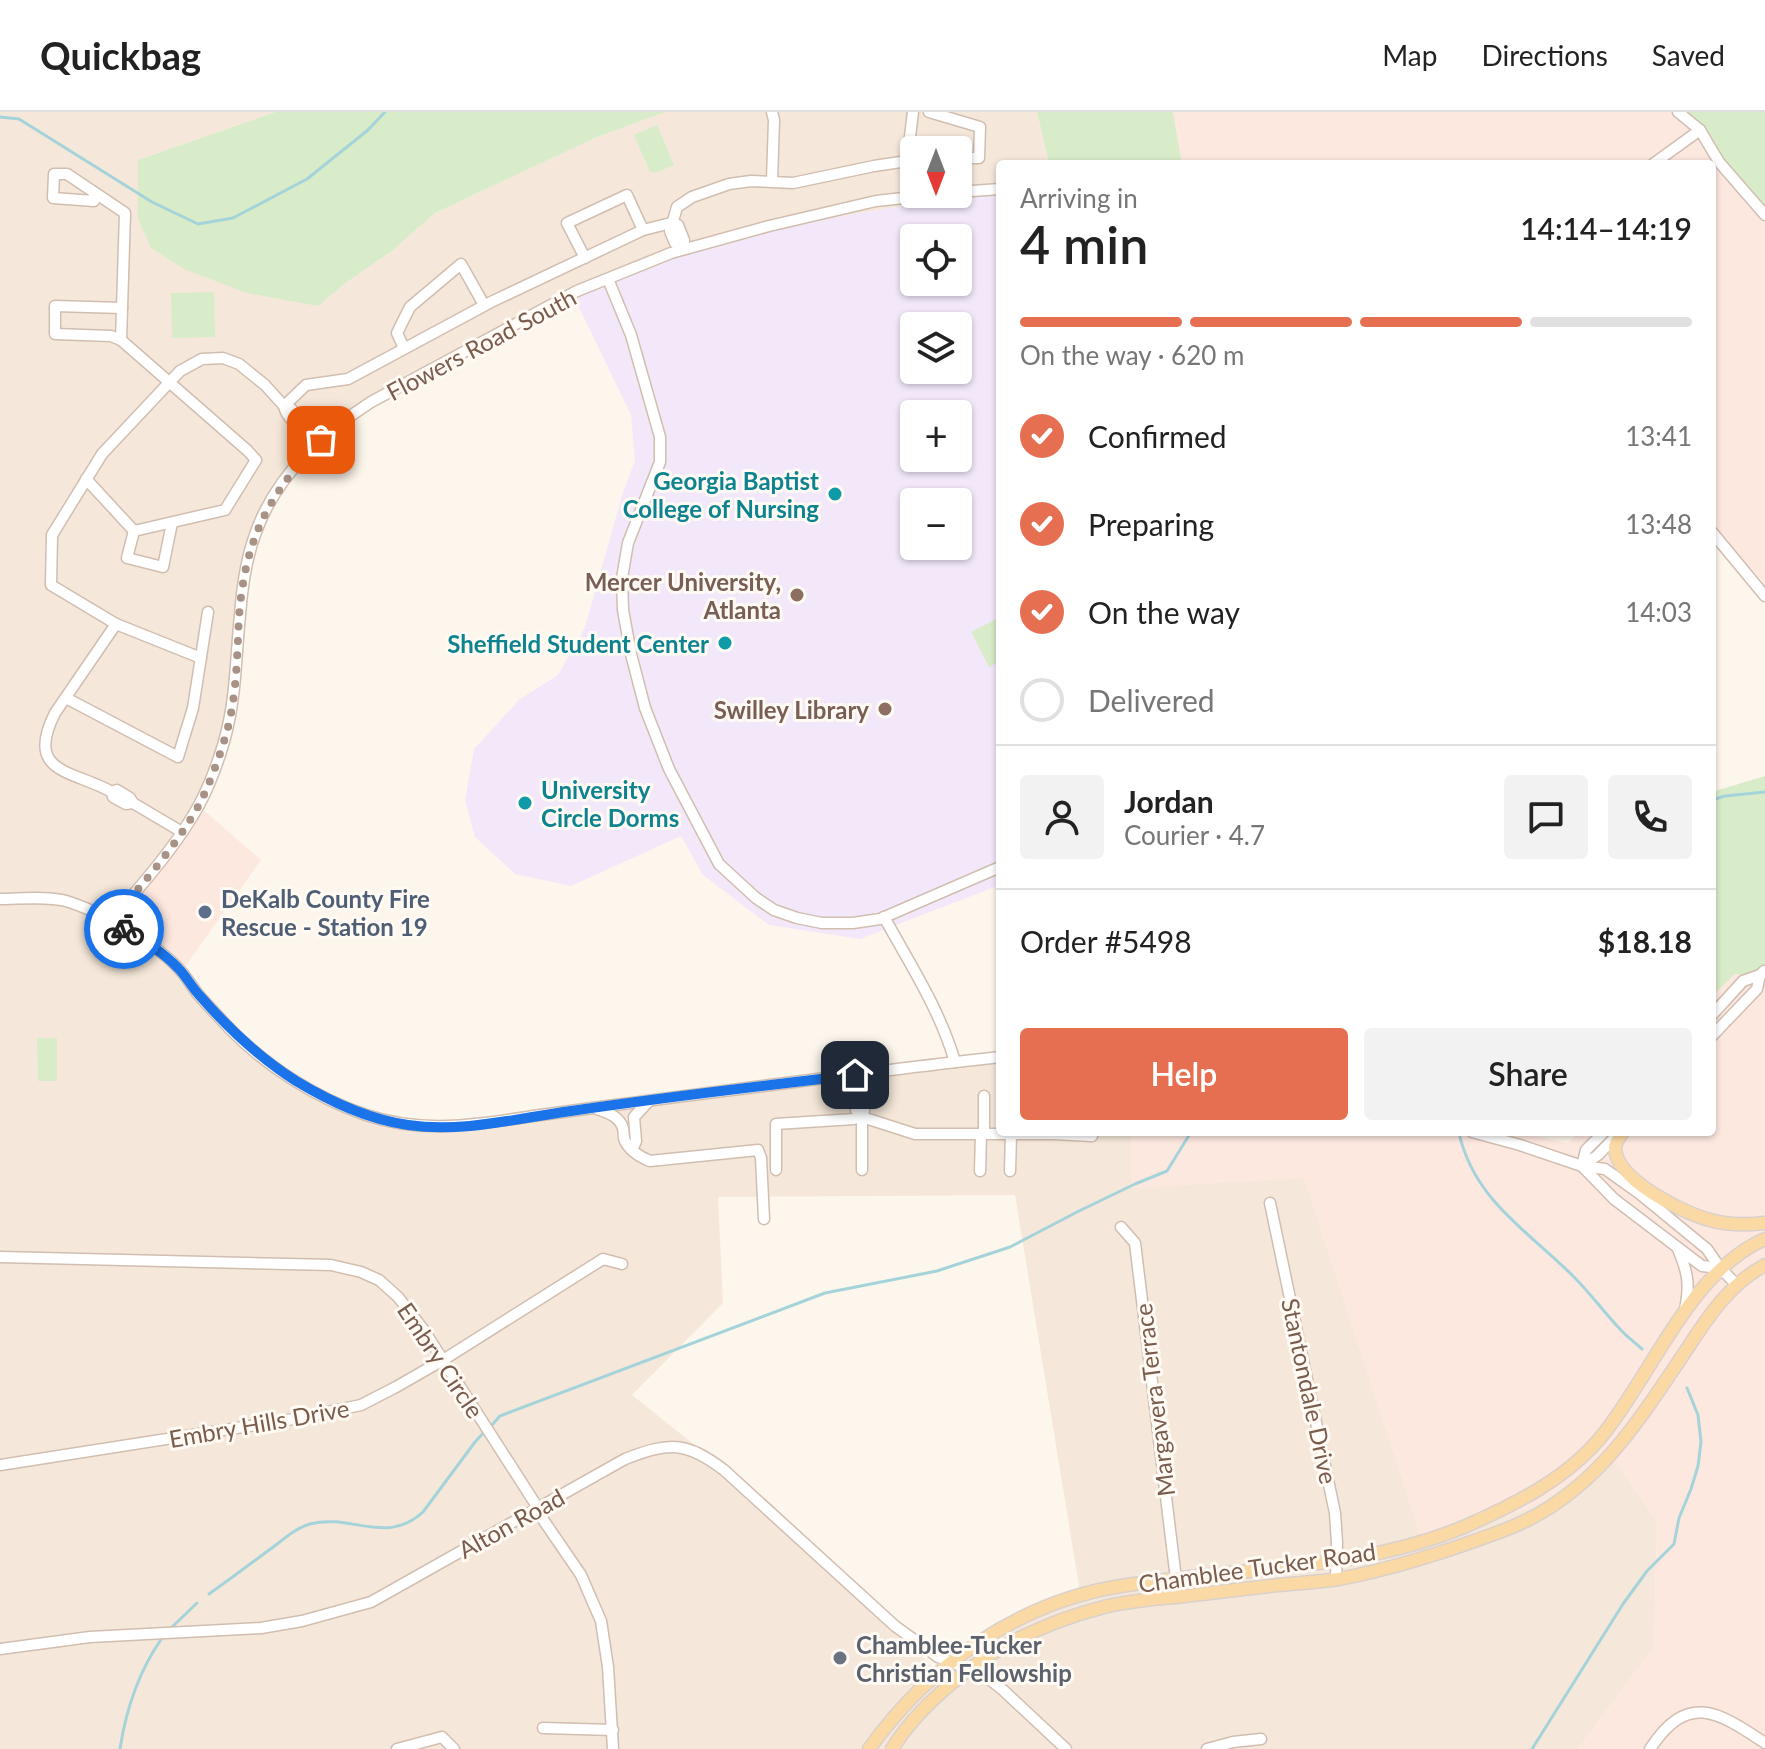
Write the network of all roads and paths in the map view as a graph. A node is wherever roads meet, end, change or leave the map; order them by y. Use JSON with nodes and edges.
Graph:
{"nodes":[{"id":1,"x":772,"y":112,"type":"edge"},
{"id":2,"x":913,"y":112,"type":"edge"},
{"id":3,"x":929,"y":112,"type":"edge"},
{"id":4,"x":1678,"y":112,"type":"edge"},
{"id":5,"x":1700,"y":130,"type":"junction"},
{"id":6,"x":912,"y":136,"type":"edge"},
{"id":7,"x":972,"y":158,"type":"edge"},
{"id":8,"x":1659,"y":160,"type":"edge"},
{"id":9,"x":900,"y":162,"type":"edge"},
{"id":10,"x":772,"y":181,"type":"junction"},
{"id":11,"x":996,"y":189,"type":"edge"},
{"id":12,"x":972,"y":191,"type":"edge"},
{"id":13,"x":94,"y":193,"type":"dead end"},
{"id":14,"x":900,"y":198,"type":"edge"},
{"id":15,"x":1765,"y":215,"type":"edge"},
{"id":16,"x":671,"y":223,"type":"junction"},
{"id":17,"x":643,"y":230,"type":"junction"},
{"id":18,"x":684,"y":249,"type":"junction"},
{"id":19,"x":585,"y":258,"type":"junction"},
{"id":20,"x":608,"y":279,"type":"junction"},
{"id":21,"x":484,"y":305,"type":"junction"},
{"id":22,"x":122,"y":308,"type":"junction"},
{"id":23,"x":121,"y":340,"type":"junction"},
{"id":24,"x":404,"y":348,"type":"junction"},
{"id":25,"x":170,"y":382,"type":"junction"},
{"id":26,"x":287,"y":403,"type":"junction"},
{"id":27,"x":321,"y":440,"type":"junction"},
{"id":28,"x":86,"y":479,"type":"junction"},
{"id":29,"x":172,"y":523,"type":"junction"},
{"id":30,"x":134,"y":531,"type":"junction"},
{"id":31,"x":1716,"y":537,"type":"edge"},
{"id":32,"x":1765,"y":596,"type":"edge"},
{"id":33,"x":208,"y":612,"type":"dead end"},
{"id":34,"x":116,"y":624,"type":"junction"},
{"id":35,"x":201,"y":658,"type":"junction"},
{"id":36,"x":66,"y":698,"type":"junction"},
{"id":37,"x":182,"y":832,"type":"junction"},
{"id":38,"x":996,"y":869,"type":"edge"},
{"id":39,"x":0,"y":899,"type":"edge"},
{"id":40,"x":884,"y":917,"type":"junction"},
{"id":41,"x":111,"y":921,"type":"junction"},
{"id":42,"x":1763,"y":975,"type":"edge"},
{"id":43,"x":1716,"y":1011,"type":"edge"},
{"id":44,"x":1716,"y":1032,"type":"edge"},
{"id":45,"x":996,"y":1057,"type":"edge"},
{"id":46,"x":955,"y":1062,"type":"junction"},
{"id":47,"x":855,"y":1075,"type":"junction"},
{"id":48,"x":984,"y":1096,"type":"dead end"},
{"id":49,"x":650,"y":1100,"type":"junction"},
{"id":50,"x":592,"y":1108,"type":"junction"},
{"id":51,"x":862,"y":1117,"type":"junction"},
{"id":52,"x":634,"y":1124,"type":"junction"},
{"id":53,"x":622,"y":1125,"type":"junction"},
{"id":54,"x":983,"y":1134,"type":"junction"},
{"id":55,"x":996,"y":1134,"type":"edge"},
{"id":56,"x":1011,"y":1136,"type":"edge"},
{"id":57,"x":1487,"y":1136,"type":"edge"},
{"id":58,"x":1600,"y":1136,"type":"edge"},
{"id":59,"x":1617,"y":1136,"type":"edge"},
{"id":60,"x":1619,"y":1136,"type":"edge"},
{"id":61,"x":633,"y":1148,"type":"junction"},
{"id":62,"x":1582,"y":1166,"type":"junction"},
{"id":63,"x":776,"y":1170,"type":"dead end"},
{"id":64,"x":862,"y":1170,"type":"dead end"},
{"id":65,"x":980,"y":1171,"type":"dead end"},
{"id":66,"x":1010,"y":1171,"type":"dead end"},
{"id":67,"x":1270,"y":1203,"type":"dead end"},
{"id":68,"x":764,"y":1219,"type":"dead end"},
{"id":69,"x":1765,"y":1223,"type":"edge"},
{"id":70,"x":1121,"y":1227,"type":"dead end"},
{"id":71,"x":1765,"y":1239,"type":"edge"},
{"id":72,"x":1677,"y":1247,"type":"junction"},
{"id":73,"x":0,"y":1257,"type":"edge"},
{"id":74,"x":622,"y":1264,"type":"dead end"},
{"id":75,"x":1765,"y":1265,"type":"edge"},
{"id":76,"x":1720,"y":1268,"type":"junction"},
{"id":77,"x":1736,"y":1284,"type":"junction"},
{"id":78,"x":1685,"y":1311,"type":"junction"},
{"id":79,"x":443,"y":1360,"type":"junction"},
{"id":80,"x":0,"y":1465,"type":"edge"},
{"id":81,"x":538,"y":1508,"type":"junction"},
{"id":82,"x":1338,"y":1561,"type":"junction"},
{"id":83,"x":1176,"y":1579,"type":"junction"},
{"id":84,"x":1336,"y":1579,"type":"junction"},
{"id":85,"x":0,"y":1649,"type":"edge"},
{"id":86,"x":951,"y":1662,"type":"junction"},
{"id":87,"x":970,"y":1668,"type":"junction"},
{"id":88,"x":543,"y":1728,"type":"dead end"},
{"id":89,"x":613,"y":1730,"type":"junction"},
{"id":90,"x":1261,"y":1739,"type":"dead end"},
{"id":91,"x":1765,"y":1743,"type":"edge"},
{"id":92,"x":397,"y":1749,"type":"edge"},
{"id":93,"x":454,"y":1749,"type":"edge"},
{"id":94,"x":613,"y":1749,"type":"edge"},
{"id":95,"x":869,"y":1749,"type":"edge"},
{"id":96,"x":892,"y":1749,"type":"edge"},
{"id":97,"x":1066,"y":1749,"type":"edge"},
{"id":98,"x":1207,"y":1749,"type":"edge"},
{"id":99,"x":1650,"y":1749,"type":"edge"}],
"edges":[{"from":1,"to":10,"type":"street"},
{"from":2,"to":6,"type":"street"},
{"from":3,"to":7,"type":"street"},
{"from":4,"to":5,"type":"street"},
{"from":5,"to":8,"type":"street"},
{"from":5,"to":15,"type":"street"},
{"from":9,"to":10,"type":"street"},
{"from":10,"to":16,"type":"street"},
{"from":11,"to":12,"type":"street"},
{"from":13,"to":22,"type":"street"},
{"from":14,"to":18,"type":"street","name":"Flowers Road South"},
{"from":16,"to":17,"type":"street"},
{"from":16,"to":18,"type":"street"},
{"from":17,"to":19,"type":"street"},
{"from":17,"to":19,"type":"street"},
{"from":18,"to":20,"type":"street","name":"Flowers Road South"},
{"from":19,"to":21,"type":"street"},
{"from":20,"to":27,"type":"street","name":"Flowers Road South"},
{"from":20,"to":40,"type":"street"},
{"from":21,"to":24,"type":"street"},
{"from":21,"to":24,"type":"street"},
{"from":22,"to":23,"type":"street"},
{"from":22,"to":23,"type":"street"},
{"from":23,"to":25,"type":"street"},
{"from":24,"to":26,"type":"street"},
{"from":25,"to":26,"type":"street"},
{"from":25,"to":28,"type":"street"},
{"from":25,"to":29,"type":"street"},
{"from":26,"to":27,"type":"street"},
{"from":27,"to":37,"type":"street","name":"Flowers Road South"},
{"from":28,"to":30,"type":"street"},
{"from":28,"to":34,"type":"street"},
{"from":29,"to":30,"type":"street"},
{"from":29,"to":30,"type":"street"},
{"from":31,"to":32,"type":"street"},
{"from":33,"to":35,"type":"street"},
{"from":34,"to":35,"type":"street"},
{"from":34,"to":36,"type":"street"},
{"from":35,"to":36,"type":"street"},
{"from":36,"to":37,"type":"street"},
{"from":37,"to":41,"type":"street","name":"Flowers Road South"},
{"from":38,"to":40,"type":"street"},
{"from":39,"to":41,"type":"street"},
{"from":40,"to":46,"type":"street"},
{"from":41,"to":50,"type":"street"},
{"from":42,"to":43,"type":"street"},
{"from":42,"to":44,"type":"street"},
{"from":45,"to":46,"type":"street"},
{"from":46,"to":47,"type":"street"},
{"from":47,"to":49,"type":"street"},
{"from":47,"to":51,"type":"street"},
{"from":48,"to":54,"type":"street"},
{"from":49,"to":50,"type":"street"},
{"from":49,"to":52,"type":"street"},
{"from":50,"to":53,"type":"street"},
{"from":51,"to":54,"type":"street"},
{"from":51,"to":63,"type":"street"},
{"from":51,"to":64,"type":"street"},
{"from":52,"to":53,"type":"street"},
{"from":52,"to":61,"type":"street"},
{"from":53,"to":61,"type":"street"},
{"from":54,"to":55,"type":"street"},
{"from":54,"to":65,"type":"street"},
{"from":56,"to":66,"type":"street"},
{"from":57,"to":62,"type":"street"},
{"from":58,"to":62,"type":"street"},
{"from":59,"to":62,"type":"street"},
{"from":60,"to":69,"type":"main road"},
{"from":61,"to":68,"type":"street"},
{"from":62,"to":72,"type":"street"},
{"from":62,"to":76,"type":"street"},
{"from":67,"to":82,"type":"street","name":"Stantondale Drive"},
{"from":70,"to":83,"type":"street","name":"Margavera Terrace"},
{"from":71,"to":76,"type":"main road","name":"Chamblee Tucker Road"},
{"from":72,"to":76,"type":"street"},
{"from":72,"to":78,"type":"street"},
{"from":73,"to":79,"type":"street","name":"Embry Circle"},
{"from":74,"to":79,"type":"street","name":"Embry Hills Drive"},
{"from":75,"to":77,"type":"main road","name":"Chamblee Tucker Road"},
{"from":76,"to":77,"type":"street"},
{"from":76,"to":78,"type":"main road","name":"Chamblee Tucker Road"},
{"from":77,"to":84,"type":"main road","name":"Chamblee Tucker Road"},
{"from":78,"to":82,"type":"main road","name":"Chamblee Tucker Road"},
{"from":79,"to":80,"type":"street","name":"Embry Hills Drive"},
{"from":79,"to":81,"type":"street","name":"Embry Circle"},
{"from":81,"to":85,"type":"street","name":"Alton Road"},
{"from":81,"to":86,"type":"street","name":"Alton Road"},
{"from":81,"to":89,"type":"street","name":"Embry Circle"},
{"from":82,"to":83,"type":"main road","name":"Chamblee Tucker Road"},
{"from":82,"to":84,"type":"street","name":"Stantondale Drive"},
{"from":83,"to":86,"type":"main road","name":"Chamblee Tucker Road"},
{"from":84,"to":87,"type":"main road","name":"Chamblee Tucker Road"},
{"from":86,"to":87,"type":"street","name":"Alton Road"},
{"from":86,"to":95,"type":"main road","name":"Chamblee Tucker Road"},
{"from":87,"to":96,"type":"main road","name":"Chamblee Tucker Road"},
{"from":87,"to":97,"type":"street","name":"Alton Road"},
{"from":88,"to":89,"type":"street"},
{"from":89,"to":94,"type":"street","name":"Embry Circle"},
{"from":90,"to":98,"type":"street"},
{"from":91,"to":99,"type":"street"},
{"from":92,"to":93,"type":"street"}]}
